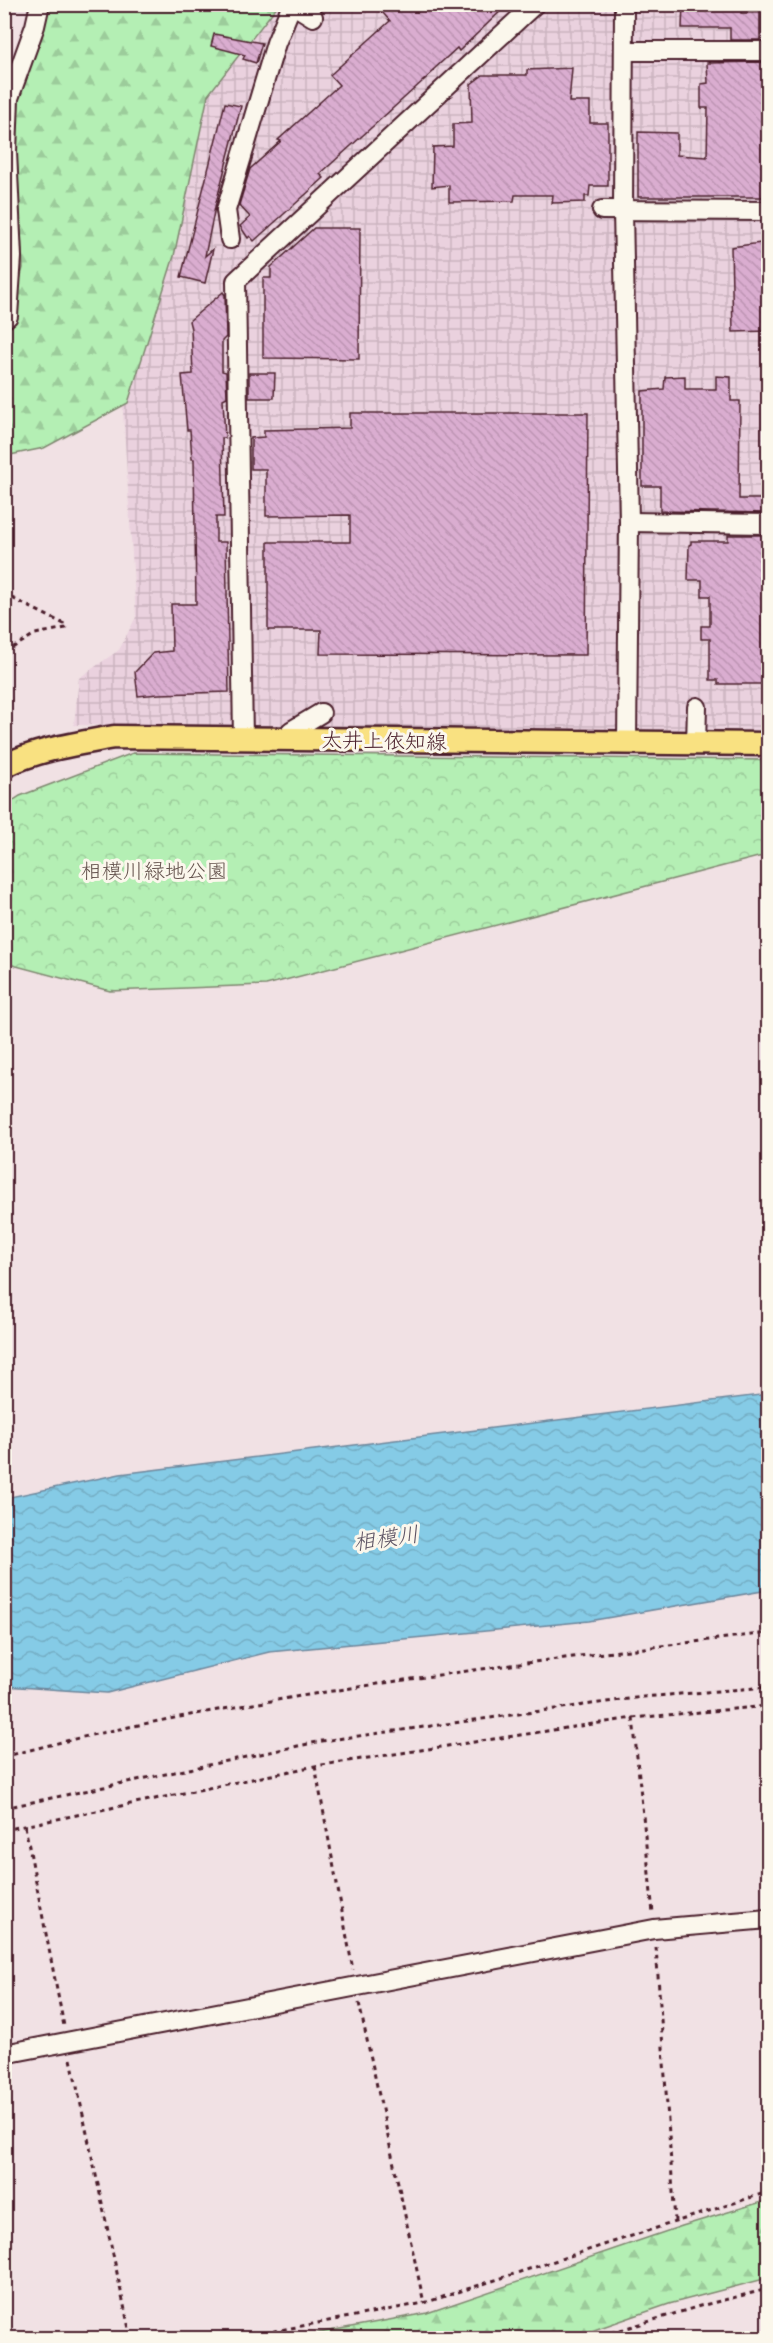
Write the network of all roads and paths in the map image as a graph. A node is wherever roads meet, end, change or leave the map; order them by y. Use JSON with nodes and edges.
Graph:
{"nodes":[{"id":1,"x":40,"y":4,"type":"edge"},
{"id":2,"x":292,"y":4,"type":"edge"},
{"id":3,"x":535,"y":4,"type":"edge"},
{"id":4,"x":624,"y":4,"type":"edge"},
{"id":5,"x":313,"y":17,"type":"dead end"},
{"id":6,"x":625,"y":51,"type":"junction"},
{"id":7,"x":768,"y":51,"type":"edge"},
{"id":8,"x":6,"y":126,"type":"edge"},
{"id":9,"x":602,"y":210,"type":"dead end"},
{"id":10,"x":623,"y":210,"type":"junction"},
{"id":11,"x":768,"y":211,"type":"edge"},
{"id":12,"x":230,"y":239,"type":"dead end"},
{"id":13,"x":4,"y":320,"type":"edge"},
{"id":14,"x":629,"y":522,"type":"junction"},
{"id":15,"x":768,"y":524,"type":"edge"},
{"id":16,"x":4,"y":594,"type":"edge"},
{"id":17,"x":4,"y":653,"type":"edge"},
{"id":18,"x":697,"y":707,"type":"dead end"},
{"id":19,"x":321,"y":713,"type":"dead end"},
{"id":20,"x":243,"y":739,"type":"junction"},
{"id":21,"x":287,"y":740,"type":"junction"},
{"id":22,"x":627,"y":743,"type":"junction"},
{"id":23,"x":696,"y":744,"type":"junction"},
{"id":24,"x":768,"y":744,"type":"edge"},
{"id":25,"x":4,"y":766,"type":"edge"},
{"id":26,"x":768,"y":1633,"type":"edge"},
{"id":27,"x":768,"y":1687,"type":"edge"},
{"id":28,"x":768,"y":1706,"type":"edge"},
{"id":29,"x":633,"y":1718,"type":"junction"},
{"id":30,"x":4,"y":1757,"type":"edge"},
{"id":31,"x":315,"y":1766,"type":"junction"},
{"id":32,"x":4,"y":1808,"type":"edge"},
{"id":33,"x":25,"y":1826,"type":"junction"},
{"id":34,"x":4,"y":1830,"type":"edge"},
{"id":35,"x":768,"y":1919,"type":"edge"},
{"id":36,"x":654,"y":1929,"type":"junction"},
{"id":37,"x":356,"y":1987,"type":"junction"},
{"id":38,"x":68,"y":2042,"type":"junction"},
{"id":39,"x":4,"y":2054,"type":"edge"},
{"id":40,"x":768,"y":2192,"type":"edge"},
{"id":41,"x":675,"y":2222,"type":"junction"},
{"id":42,"x":768,"y":2289,"type":"edge"},
{"id":43,"x":424,"y":2303,"type":"junction"},
{"id":44,"x":131,"y":2338,"type":"edge"},
{"id":45,"x":238,"y":2338,"type":"edge"},
{"id":46,"x":594,"y":2338,"type":"edge"}],
"edges":[{"from":1,"to":8,"type":"street"},
{"from":2,"to":5,"type":"street"},
{"from":2,"to":12,"type":"street"},
{"from":3,"to":20,"type":"street"},
{"from":4,"to":6,"type":"street"},
{"from":6,"to":7,"type":"street"},
{"from":6,"to":10,"type":"street"},
{"from":8,"to":13,"type":"street"},
{"from":9,"to":10,"type":"street"},
{"from":10,"to":11,"type":"street"},
{"from":10,"to":14,"type":"street"},
{"from":14,"to":15,"type":"street"},
{"from":14,"to":22,"type":"street"},
{"from":16,"to":17,"type":"path"},
{"from":18,"to":23,"type":"street"},
{"from":19,"to":21,"type":"street"},
{"from":20,"to":21,"type":"main road","name":"太井上依知線"},
{"from":20,"to":25,"type":"main road","name":"太井上依知線"},
{"from":21,"to":22,"type":"main road","name":"太井上依知線"},
{"from":22,"to":23,"type":"main road","name":"太井上依知線"},
{"from":23,"to":24,"type":"main road","name":"太井上依知線"},
{"from":26,"to":30,"type":"path"},
{"from":27,"to":32,"type":"path"},
{"from":28,"to":29,"type":"path"},
{"from":29,"to":31,"type":"path"},
{"from":29,"to":36,"type":"path"},
{"from":31,"to":33,"type":"path"},
{"from":31,"to":37,"type":"path"},
{"from":33,"to":34,"type":"path"},
{"from":33,"to":38,"type":"path"},
{"from":35,"to":36,"type":"street"},
{"from":36,"to":37,"type":"street"},
{"from":36,"to":41,"type":"path"},
{"from":37,"to":38,"type":"street"},
{"from":37,"to":43,"type":"path"},
{"from":38,"to":39,"type":"street"},
{"from":38,"to":44,"type":"path"},
{"from":40,"to":41,"type":"path"},
{"from":41,"to":43,"type":"path"},
{"from":42,"to":46,"type":"path"},
{"from":43,"to":45,"type":"path"}]}
